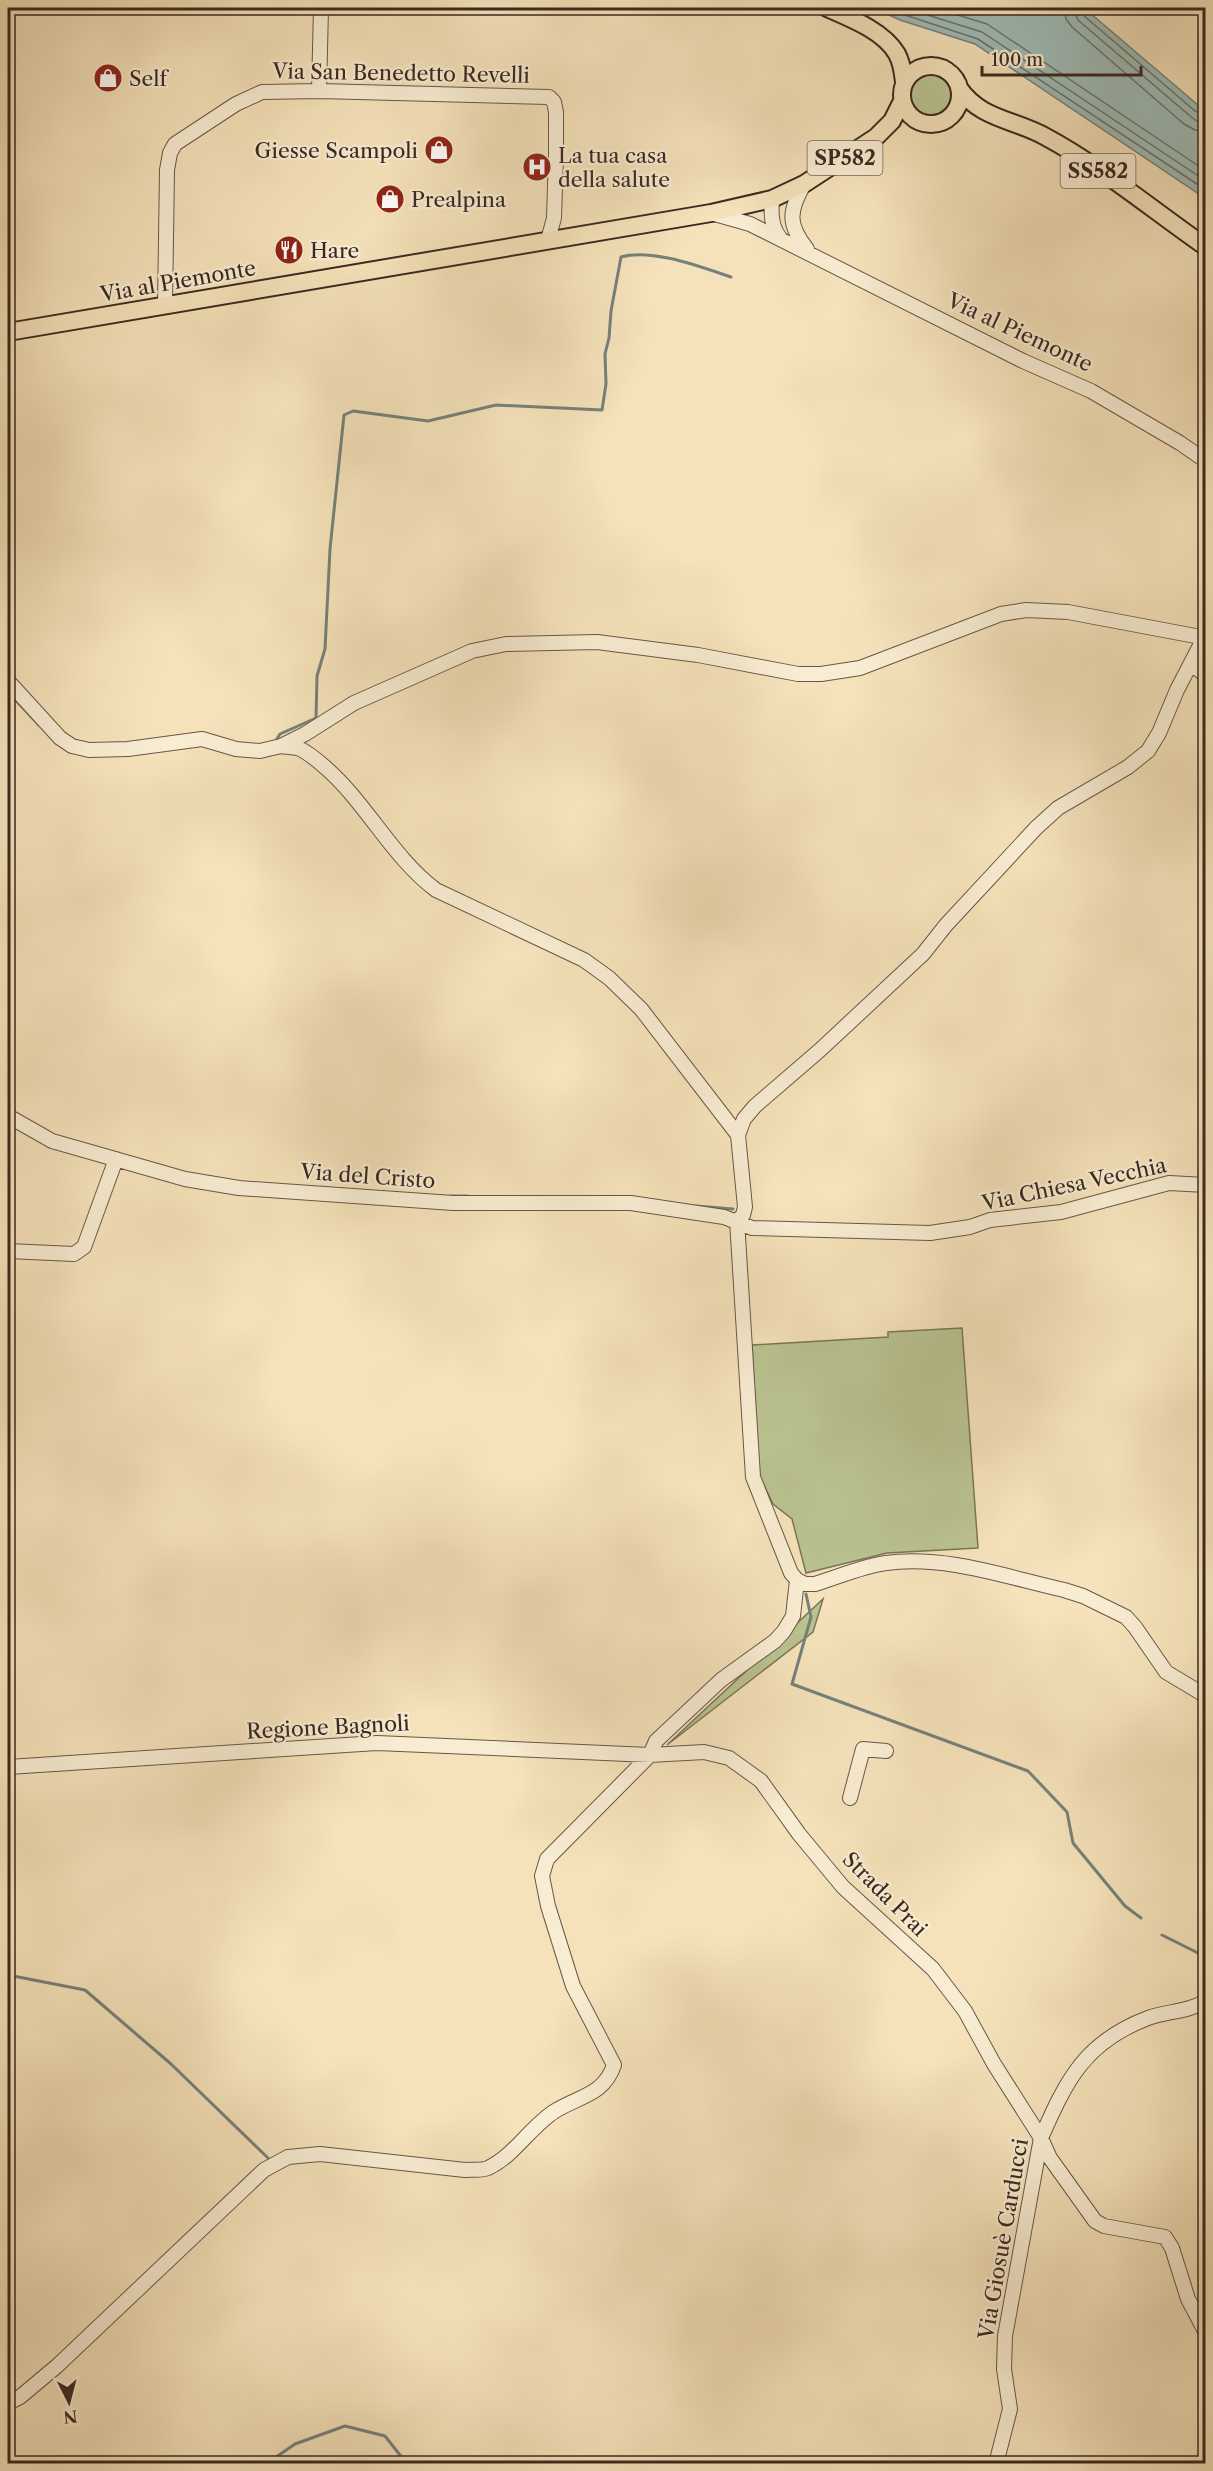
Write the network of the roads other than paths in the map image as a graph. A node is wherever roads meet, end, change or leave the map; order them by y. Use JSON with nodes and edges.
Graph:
{"nodes":[{"id":1,"x":321,"y":8,"type":"edge"},
{"id":2,"x":827,"y":8,"type":"edge"},
{"id":3,"x":897,"y":54,"type":"junction"},
{"id":4,"x":929,"y":66,"type":"junction"},
{"id":5,"x":904,"y":82,"type":"junction"},
{"id":6,"x":959,"y":88,"type":"junction"},
{"id":7,"x":319,"y":91,"type":"junction"},
{"id":8,"x":902,"y":101,"type":"junction"},
{"id":9,"x":981,"y":111,"type":"junction"},
{"id":10,"x":951,"y":115,"type":"junction"},
{"id":11,"x":918,"y":121,"type":"junction"},
{"id":12,"x":884,"y":130,"type":"junction"},
{"id":13,"x":804,"y":184,"type":"junction"},
{"id":14,"x":772,"y":199,"type":"junction"},
{"id":15,"x":711,"y":213,"type":"junction"},
{"id":16,"x":780,"y":238,"type":"junction"},
{"id":17,"x":548,"y":240,"type":"junction"},
{"id":18,"x":1206,"y":247,"type":"edge"},
{"id":19,"x":810,"y":253,"type":"junction"},
{"id":20,"x":165,"y":306,"type":"junction"},
{"id":21,"x":8,"y":332,"type":"edge"},
{"id":22,"x":1206,"y":461,"type":"edge"},
{"id":23,"x":1205,"y":638,"type":"edge"},
{"id":24,"x":1191,"y":663,"type":"junction"},
{"id":25,"x":1206,"y":676,"type":"edge"},
{"id":26,"x":8,"y":681,"type":"edge"},
{"id":27,"x":281,"y":746,"type":"junction"},
{"id":28,"x":765,"y":1097,"type":"junction"},
{"id":29,"x":8,"y":1116,"type":"edge"},
{"id":30,"x":738,"y":1135,"type":"junction"},
{"id":31,"x":116,"y":1159,"type":"junction"},
{"id":32,"x":742,"y":1174,"type":"junction"},
{"id":33,"x":1206,"y":1185,"type":"edge"},
{"id":34,"x":736,"y":1221,"type":"junction"},
{"id":35,"x":8,"y":1251,"type":"edge"},
{"id":36,"x":797,"y":1580,"type":"junction"},
{"id":37,"x":1206,"y":1696,"type":"edge"},
{"id":38,"x":886,"y":1751,"type":"dead end"},
{"id":39,"x":650,"y":1755,"type":"junction"},
{"id":40,"x":8,"y":1767,"type":"edge"},
{"id":41,"x":850,"y":1798,"type":"dead end"},
{"id":42,"x":1206,"y":2001,"type":"edge"},
{"id":43,"x":1041,"y":2138,"type":"junction"},
{"id":44,"x":1206,"y":2333,"type":"edge"},
{"id":45,"x":8,"y":2403,"type":"edge"},
{"id":46,"x":996,"y":2463,"type":"edge"}],
"edges":[{"from":1,"to":7,"type":"street"},
{"from":2,"to":3,"type":"main road"},
{"from":3,"to":4,"type":"main road"},
{"from":3,"to":5,"type":"main road"},
{"from":4,"to":5,"type":"main road"},
{"from":4,"to":6,"type":"main road"},
{"from":5,"to":8,"type":"main road"},
{"from":6,"to":9,"type":"main road","number":"SS582"},
{"from":6,"to":10,"type":"main road"},
{"from":7,"to":17,"type":"street","name":"Via San Benedetto Revelli"},
{"from":7,"to":20,"type":"street","name":"Via San Benedetto Revelli"},
{"from":8,"to":11,"type":"main road"},
{"from":8,"to":12,"type":"main road","name":"Via al Piemonte","number":"SP582"},
{"from":9,"to":10,"type":"main road","number":"SS582"},
{"from":9,"to":18,"type":"main road","number":"SS582"},
{"from":10,"to":11,"type":"main road"},
{"from":11,"to":12,"type":"main road","name":"Via al Piemonte","number":"SP582"},
{"from":12,"to":13,"type":"main road","name":"Via al Piemonte","number":"SP582"},
{"from":13,"to":14,"type":"main road","name":"Via al Piemonte","number":"SP582"},
{"from":13,"to":19,"type":"street"},
{"from":14,"to":15,"type":"main road","name":"Via al Piemonte","number":"SP582"},
{"from":14,"to":16,"type":"street"},
{"from":15,"to":16,"type":"street","name":"Via al Piemonte"},
{"from":15,"to":17,"type":"main road","name":"Via al Piemonte","number":"SP582"},
{"from":16,"to":19,"type":"street","name":"Via al Piemonte"},
{"from":17,"to":20,"type":"main road","name":"Via al Piemonte","number":"SP582"},
{"from":19,"to":22,"type":"street","name":"Via al Piemonte"},
{"from":20,"to":21,"type":"main road","name":"Via al Piemonte","number":"SP582"},
{"from":23,"to":24,"type":"street"},
{"from":23,"to":27,"type":"street"},
{"from":24,"to":25,"type":"street"},
{"from":24,"to":28,"type":"street"},
{"from":26,"to":27,"type":"street"},
{"from":27,"to":30,"type":"street"},
{"from":28,"to":30,"type":"street"},
{"from":28,"to":32,"type":"street"},
{"from":29,"to":31,"type":"street","name":"Via del Cristo"},
{"from":30,"to":32,"type":"street"},
{"from":31,"to":34,"type":"street","name":"Via del Cristo"},
{"from":31,"to":35,"type":"street"},
{"from":32,"to":34,"type":"street"},
{"from":33,"to":34,"type":"street","name":"Via Chiesa Vecchia"},
{"from":34,"to":36,"type":"street"},
{"from":36,"to":37,"type":"street"},
{"from":36,"to":39,"type":"street"},
{"from":38,"to":41,"type":"street"},
{"from":39,"to":40,"type":"street","name":"Regione Bagnoli"},
{"from":39,"to":43,"type":"street","name":"Strada Prai"},
{"from":39,"to":45,"type":"street"},
{"from":42,"to":43,"type":"street","name":"Via Giosuè Carducci"},
{"from":43,"to":44,"type":"street","name":"Strada Prai"},
{"from":43,"to":46,"type":"street","name":"Via Giosuè Carducci"}]}
